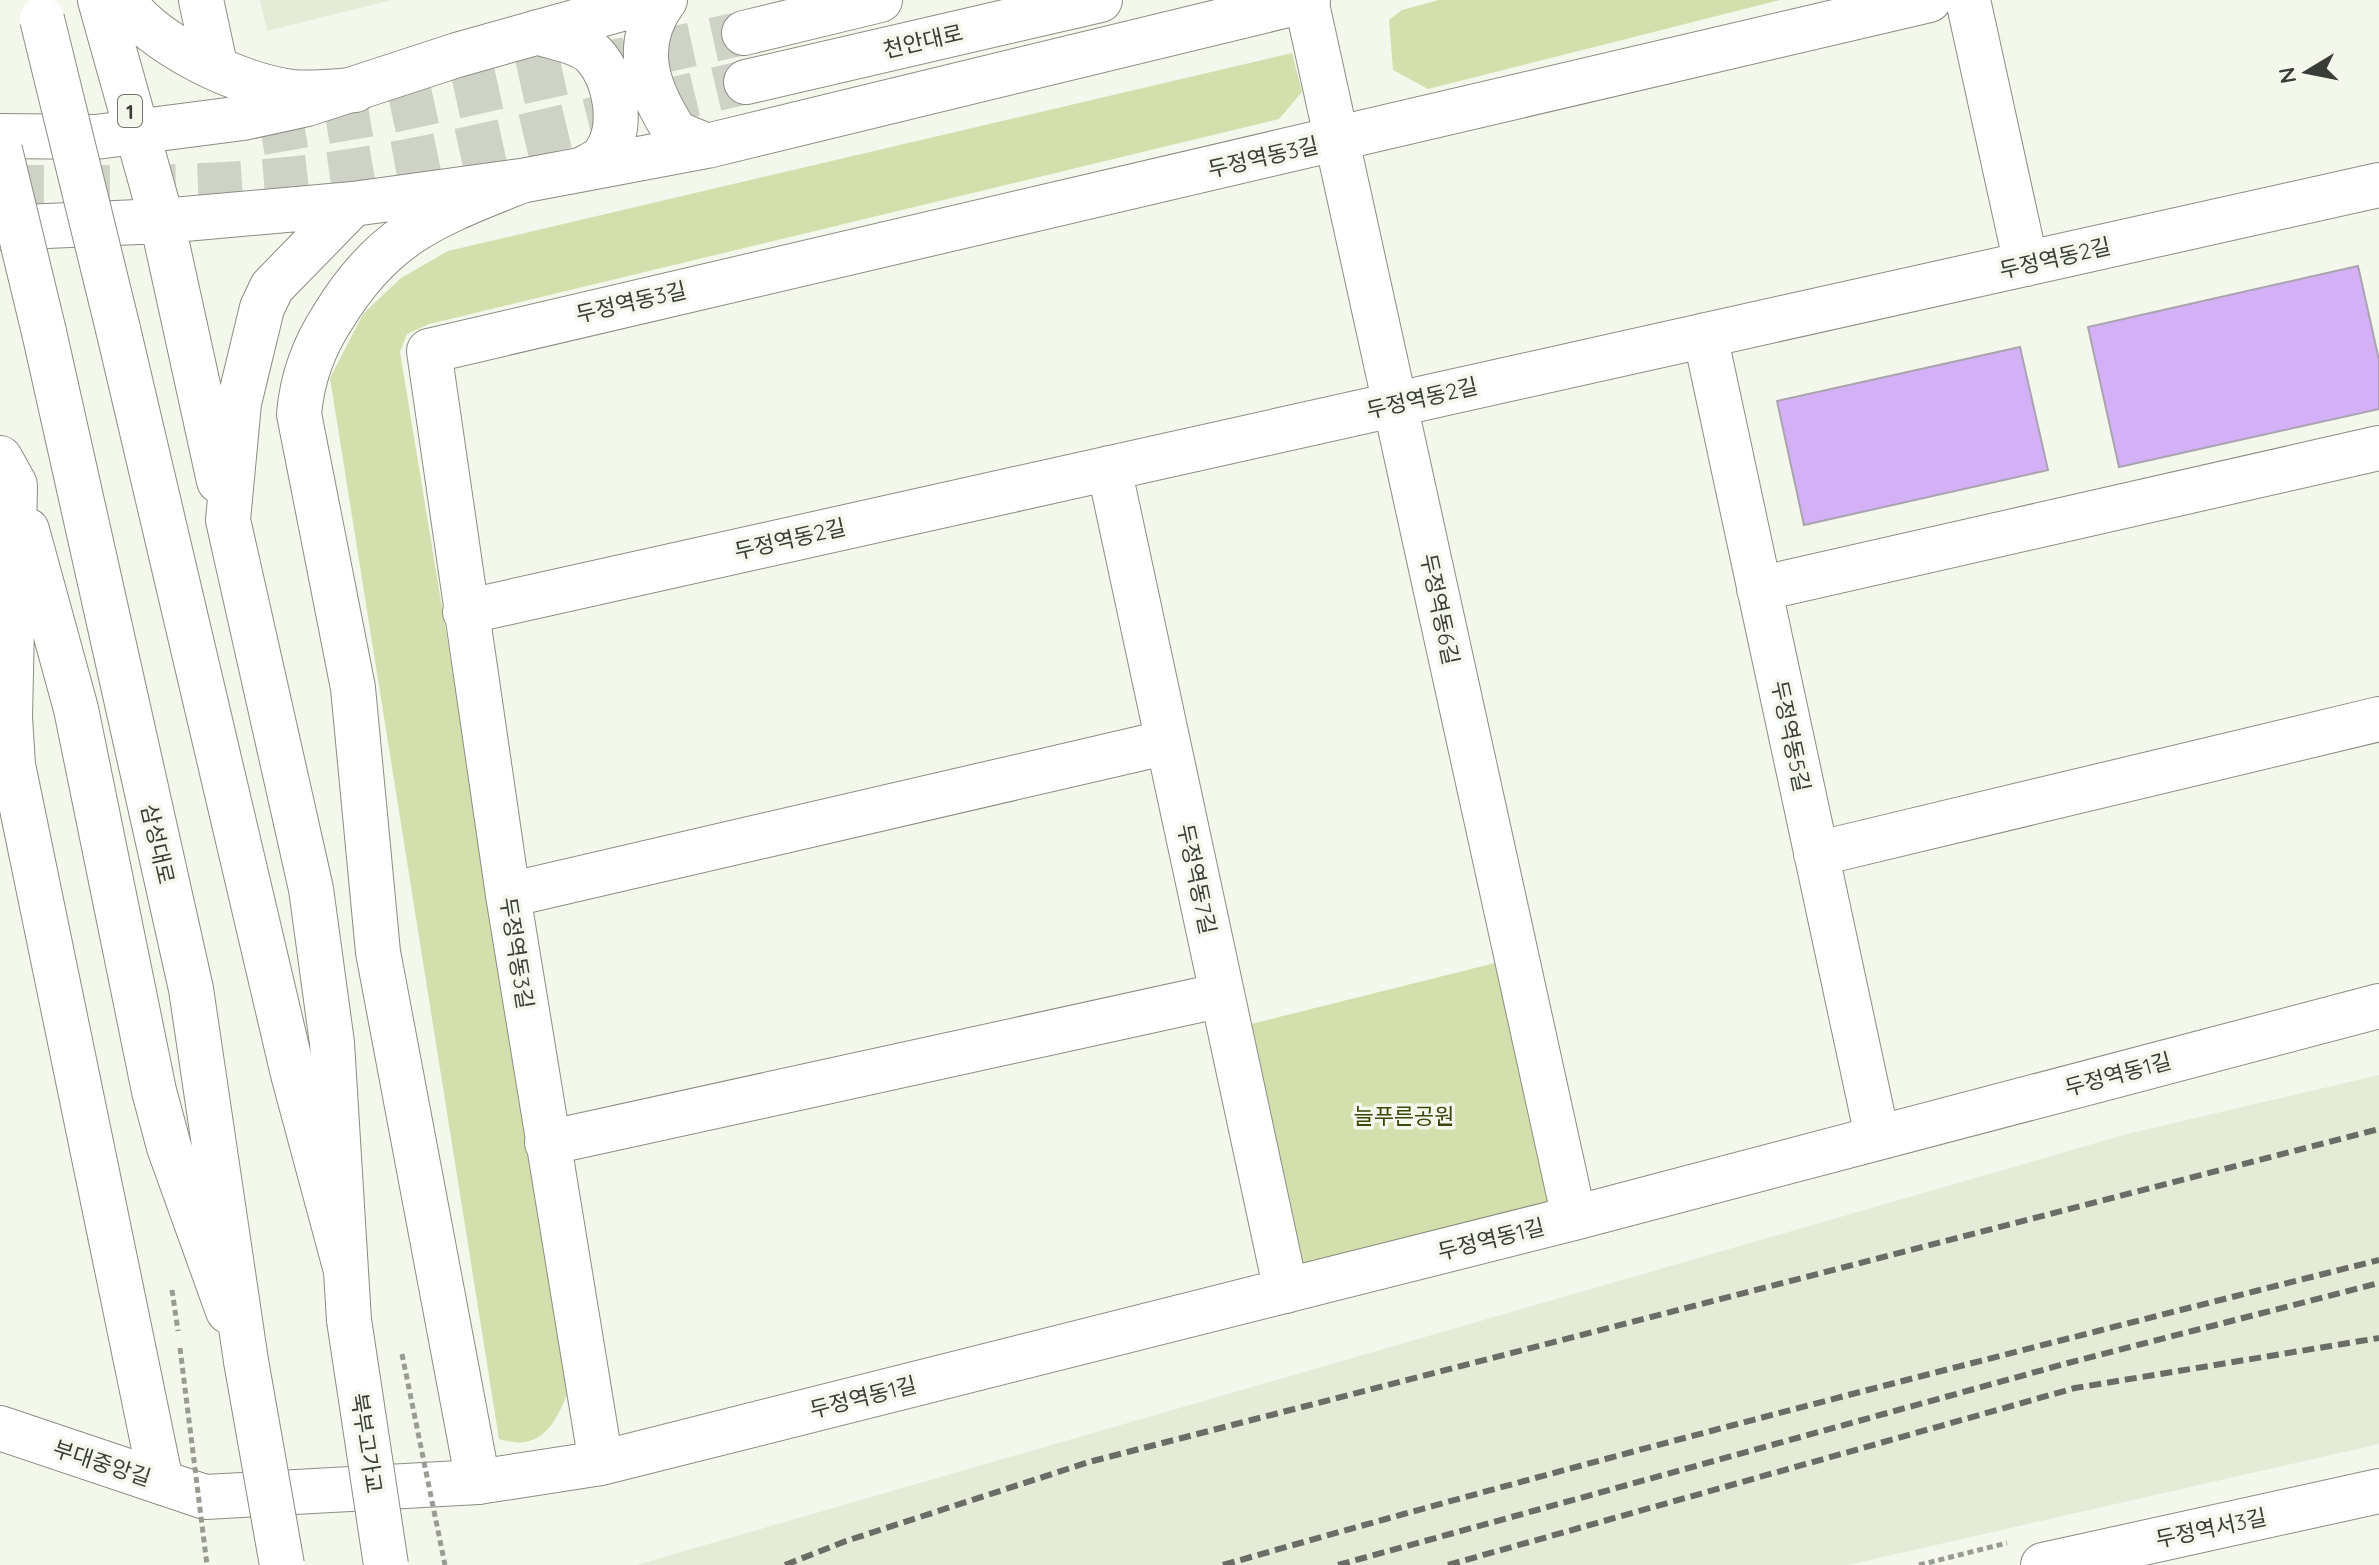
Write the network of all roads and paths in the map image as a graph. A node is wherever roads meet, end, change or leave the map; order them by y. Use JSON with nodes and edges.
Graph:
{"nodes":[{"id":1,"x":100,"y":0,"type":"edge"},
{"id":2,"x":123,"y":0,"type":"edge"},
{"id":3,"x":201,"y":0,"type":"edge"},
{"id":4,"x":653,"y":0,"type":"edge"},
{"id":5,"x":665,"y":0,"type":"edge"},
{"id":6,"x":880,"y":0,"type":"edge"},
{"id":7,"x":1100,"y":0,"type":"edge"},
{"id":8,"x":1307,"y":0,"type":"edge"},
{"id":9,"x":1929,"y":0,"type":"edge"},
{"id":10,"x":1968,"y":0,"type":"edge"},
{"id":11,"x":40,"y":10,"type":"edge"},
{"id":12,"x":537,"y":32,"type":"junction"},
{"id":13,"x":744,"y":33,"type":"tunnel mouth"},
{"id":14,"x":215,"y":65,"type":"junction"},
{"id":15,"x":746,"y":82,"type":"tunnel mouth"},
{"id":16,"x":355,"y":90,"type":"junction"},
{"id":17,"x":136,"y":133,"type":"junction"},
{"id":18,"x":0,"y":136,"type":"edge"},
{"id":19,"x":1337,"y":140,"type":"junction"},
{"id":20,"x":707,"y":146,"type":"junction"},
{"id":21,"x":0,"y":150,"type":"edge"},
{"id":22,"x":585,"y":168,"type":"junction"},
{"id":23,"x":521,"y":181,"type":"junction"},
{"id":24,"x":2379,"y":185,"type":"edge"},
{"id":25,"x":353,"y":204,"type":"junction"},
{"id":26,"x":162,"y":221,"type":"junction"},
{"id":27,"x":0,"y":228,"type":"edge"},
{"id":28,"x":2026,"y":264,"type":"junction"},
{"id":29,"x":1705,"y":335,"type":"junction"},
{"id":30,"x":1395,"y":404,"type":"junction"},
{"id":31,"x":0,"y":427,"type":"edge"},
{"id":32,"x":2379,"y":448,"type":"edge"},
{"id":33,"x":1109,"y":468,"type":"junction"},
{"id":34,"x":8,"y":472,"type":"edge"},
{"id":35,"x":228,"y":520,"type":"junction"},
{"id":36,"x":1759,"y":589,"type":"junction"},
{"id":37,"x":465,"y":612,"type":"junction"},
{"id":38,"x":2379,"y":719,"type":"edge"},
{"id":39,"x":1168,"y":742,"type":"junction"},
{"id":40,"x":1816,"y":854,"type":"junction"},
{"id":41,"x":508,"y":895,"type":"junction"},
{"id":42,"x":1222,"y":995,"type":"junction"},
{"id":43,"x":2379,"y":1006,"type":"edge"},
{"id":44,"x":1877,"y":1136,"type":"junction"},
{"id":45,"x":547,"y":1143,"type":"junction"},
{"id":46,"x":1574,"y":1218,"type":"junction"},
{"id":47,"x":345,"y":1267,"type":"junction"},
{"id":48,"x":1286,"y":1291,"type":"junction"},
{"id":49,"x":400,"y":1346,"type":"dead end"},
{"id":50,"x":180,"y":1348,"type":"dead end"},
{"id":51,"x":246,"y":1361,"type":"junction"},
{"id":52,"x":0,"y":1428,"type":"edge"},
{"id":53,"x":601,"y":1463,"type":"junction"},
{"id":54,"x":161,"y":1482,"type":"junction"},
{"id":55,"x":478,"y":1482,"type":"junction"},
{"id":56,"x":2379,"y":1491,"type":"edge"},
{"id":57,"x":205,"y":1497,"type":"joint"},
{"id":58,"x":207,"y":1565,"type":"edge"},
{"id":59,"x":282,"y":1565,"type":"edge"},
{"id":60,"x":386,"y":1565,"type":"edge"},
{"id":61,"x":445,"y":1565,"type":"edge"},
{"id":62,"x":2043,"y":1565,"type":"edge"}],
"edges":[{"from":1,"to":17,"type":"main road","number":"1"},
{"from":2,"to":14,"type":"main road"},
{"from":3,"to":14,"type":"main road"},
{"from":4,"to":12,"type":"main road"},
{"from":5,"to":20,"type":"main road"},
{"from":6,"to":13,"type":"main road"},
{"from":7,"to":15,"type":"main road","name":"천안대로"},
{"from":8,"to":19,"type":"main road","name":"두정역동6길"},
{"from":8,"to":20,"type":"main road"},
{"from":9,"to":19,"type":"main road","name":"두정역동3길"},
{"from":10,"to":28,"type":"main road"},
{"from":11,"to":47,"type":"main road","bridge":true},
{"from":12,"to":16,"type":"main road"},
{"from":12,"to":22,"type":"main road"},
{"from":14,"to":16,"type":"main road"},
{"from":16,"to":17,"type":"main road"},
{"from":17,"to":18,"type":"main road"},
{"from":17,"to":26,"type":"main road","number":"1"},
{"from":19,"to":30,"type":"main road","name":"두정역동6길"},
{"from":19,"to":37,"type":"main road","name":"두정역동3길"},
{"from":20,"to":22,"type":"main road"},
{"from":21,"to":51,"type":"main road","name":"삼성대로","bridge":true},
{"from":22,"to":23,"type":"main road"},
{"from":23,"to":25,"type":"main road"},
{"from":23,"to":55,"type":"main road"},
{"from":24,"to":28,"type":"main road","name":"두정역동2길"},
{"from":25,"to":26,"type":"main road"},
{"from":25,"to":35,"type":"main road"},
{"from":26,"to":27,"type":"main road"},
{"from":26,"to":35,"type":"main road"},
{"from":28,"to":29,"type":"main road","name":"두정역동2길"},
{"from":29,"to":30,"type":"main road","name":"두정역동2길"},
{"from":29,"to":36,"type":"main road","name":"두정역동5길"},
{"from":30,"to":33,"type":"main road","name":"두정역동2길"},
{"from":30,"to":46,"type":"main road","name":"두정역동6길"},
{"from":31,"to":34,"type":"main road"},
{"from":32,"to":36,"type":"main road"},
{"from":33,"to":37,"type":"main road","name":"두정역동2길"},
{"from":33,"to":39,"type":"main road","name":"두정역동7길"},
{"from":34,"to":51,"type":"main road"},
{"from":34,"to":54,"type":"main road"},
{"from":35,"to":47,"type":"main road"},
{"from":36,"to":40,"type":"main road","name":"두정역동5길"},
{"from":37,"to":41,"type":"main road","name":"두정역동3길"},
{"from":38,"to":40,"type":"main road"},
{"from":39,"to":41,"type":"main road"},
{"from":39,"to":42,"type":"main road","name":"두정역동7길"},
{"from":40,"to":44,"type":"main road","name":"두정역동5길"},
{"from":41,"to":45,"type":"main road","name":"두정역동3길"},
{"from":42,"to":45,"type":"main road"},
{"from":42,"to":48,"type":"main road","name":"두정역동7길"},
{"from":43,"to":44,"type":"main road","name":"두정역동1길"},
{"from":44,"to":46,"type":"main road","name":"두정역동1길"},
{"from":45,"to":53,"type":"main road","name":"두정역동3길"},
{"from":46,"to":48,"type":"main road","name":"두정역동1길"},
{"from":47,"to":60,"type":"main road","name":"북부고가교","bridge":true},
{"from":48,"to":53,"type":"main road","name":"두정역동1길"},
{"from":49,"to":61,"type":"path","bridge":true},
{"from":50,"to":58,"type":"path","bridge":true},
{"from":51,"to":59,"type":"main road","bridge":true},
{"from":52,"to":54,"type":"main road","name":"부대중앙길"},
{"from":53,"to":55,"type":"main road","name":"두정역동1길"},
{"from":54,"to":57,"type":"main road","name":"부대중앙길"},
{"from":55,"to":57,"type":"main road","name":"두정역동1길"},
{"from":56,"to":62,"type":"main road","name":"두정역서3길"}]}
